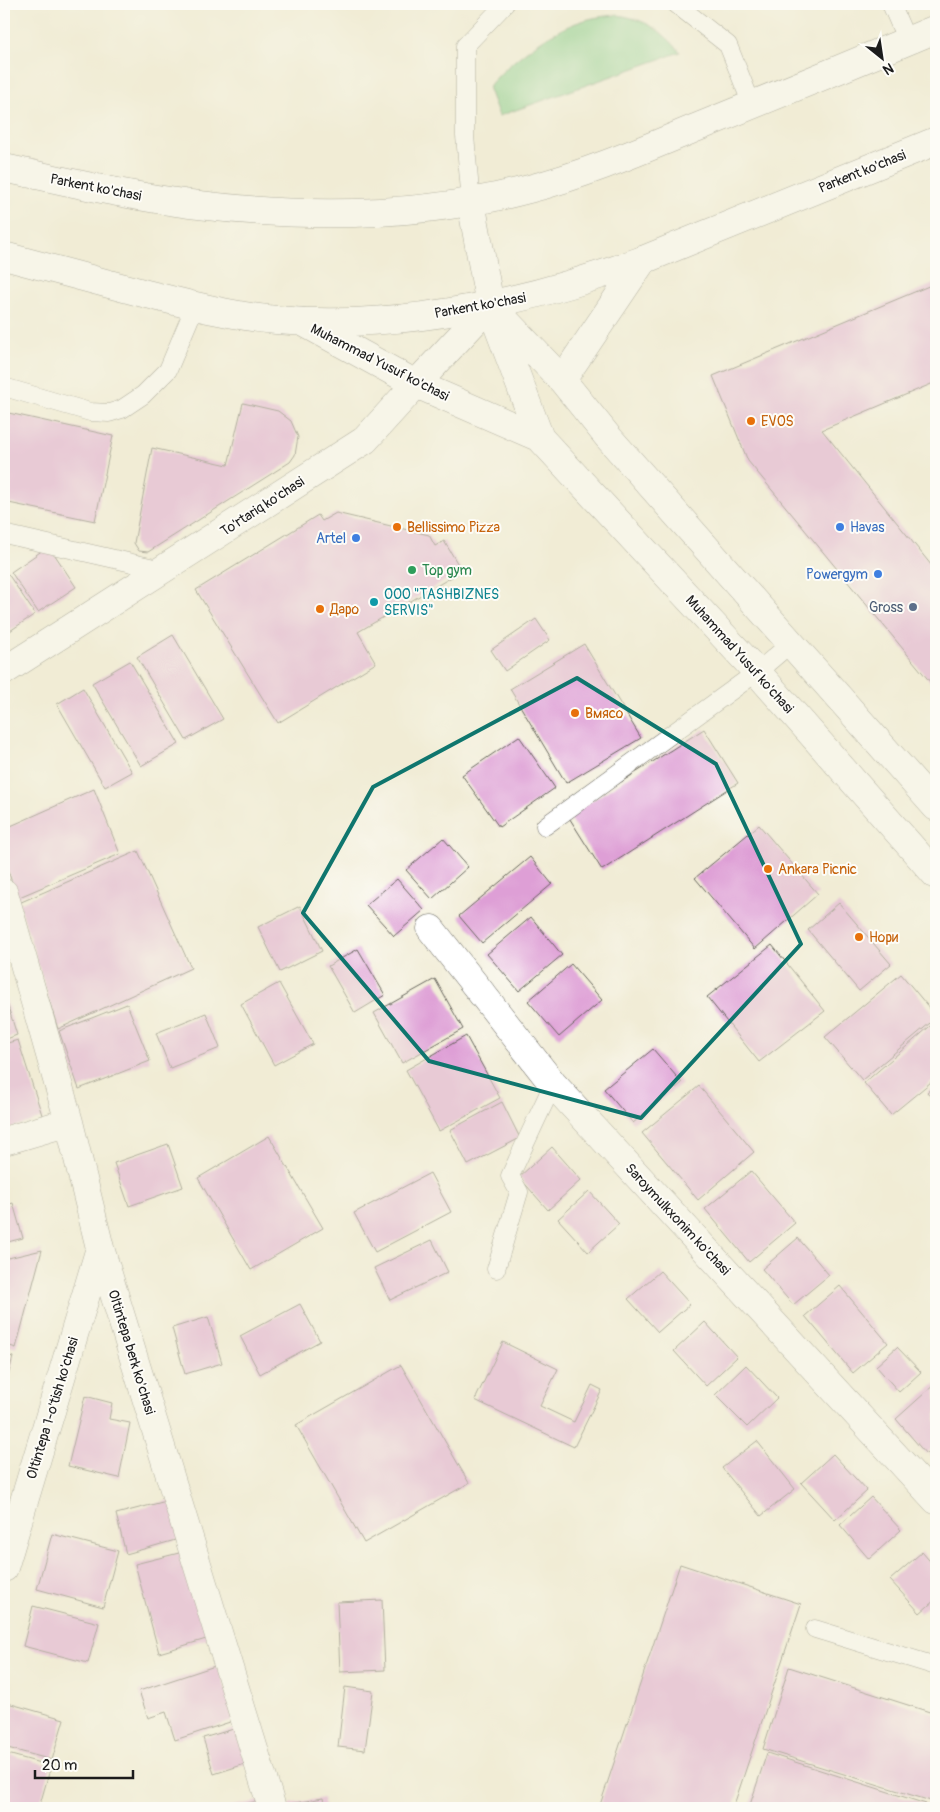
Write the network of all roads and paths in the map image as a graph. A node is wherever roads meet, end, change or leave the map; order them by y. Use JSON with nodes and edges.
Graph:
{"nodes":[{"id":1,"x":505,"y":4,"type":"edge"},
{"id":2,"x":676,"y":4,"type":"edge"},
{"id":3,"x":891,"y":4,"type":"edge"},
{"id":4,"x":936,"y":29,"type":"edge"},
{"id":5,"x":907,"y":41,"type":"junction"},
{"id":6,"x":752,"y":105,"type":"junction"},
{"id":7,"x":936,"y":141,"type":"edge"},
{"id":8,"x":4,"y":168,"type":"edge"},
{"id":9,"x":471,"y":202,"type":"junction"},
{"id":10,"x":4,"y":256,"type":"edge"},
{"id":11,"x":643,"y":260,"type":"junction"},
{"id":12,"x":490,"y":305,"type":"junction"},
{"id":13,"x":195,"y":306,"type":"junction"},
{"id":14,"x":303,"y":322,"type":"junction"},
{"id":15,"x":562,"y":380,"type":"junction"},
{"id":16,"x":416,"y":384,"type":"junction"},
{"id":17,"x":4,"y":388,"type":"edge"},
{"id":18,"x":540,"y":438,"type":"junction"},
{"id":19,"x":4,"y":534,"type":"edge"},
{"id":20,"x":163,"y":570,"type":"junction"},
{"id":21,"x":790,"y":644,"type":"junction"},
{"id":22,"x":4,"y":671,"type":"edge"},
{"id":23,"x":757,"y":672,"type":"junction"},
{"id":24,"x":936,"y":807,"type":"edge"},
{"id":25,"x":545,"y":826,"type":"dead end"},
{"id":26,"x":936,"y":875,"type":"edge"},
{"id":27,"x":4,"y":893,"type":"edge"},
{"id":28,"x":431,"y":929,"type":"dead end"},
{"id":29,"x":553,"y":1084,"type":"junction"},
{"id":30,"x":69,"y":1122,"type":"junction"},
{"id":31,"x":4,"y":1141,"type":"edge"},
{"id":32,"x":100,"y":1248,"type":"junction"},
{"id":33,"x":496,"y":1269,"type":"dead end"},
{"id":34,"x":936,"y":1500,"type":"edge"},
{"id":35,"x":4,"y":1568,"type":"edge"},
{"id":36,"x":816,"y":1629,"type":"dead end"},
{"id":37,"x":936,"y":1666,"type":"edge"},
{"id":38,"x":272,"y":1808,"type":"edge"}],
"edges":[{"from":1,"to":9,"type":"lane"},
{"from":2,"to":6,"type":"lane"},
{"from":3,"to":5,"type":"lane"},
{"from":4,"to":5,"type":"street","name":"Parkent ko'chasi"},
{"from":5,"to":6,"type":"street","name":"Parkent ko'chasi"},
{"from":6,"to":9,"type":"street","name":"Parkent ko'chasi"},
{"from":7,"to":11,"type":"street","name":"Parkent ko'chasi"},
{"from":8,"to":9,"type":"street","name":"Parkent ko'chasi"},
{"from":9,"to":12,"type":"street","name":"Muhammad Yusuf ko'chasi"},
{"from":10,"to":13,"type":"street","name":"Parkent ko'chasi"},
{"from":11,"to":12,"type":"street","name":"Parkent ko'chasi"},
{"from":11,"to":15,"type":"street"},
{"from":12,"to":14,"type":"street","name":"Parkent ko'chasi"},
{"from":12,"to":15,"type":"street"},
{"from":12,"to":16,"type":"street","name":"To'rtariq ko'chasi"},
{"from":12,"to":18,"type":"street","name":"Muhammad Yusuf ko'chasi"},
{"from":13,"to":14,"type":"street","name":"Parkent ko'chasi"},
{"from":13,"to":17,"type":"lane"},
{"from":14,"to":16,"type":"street","name":"Muhammad Yusuf ko'chasi"},
{"from":15,"to":21,"type":"street"},
{"from":16,"to":18,"type":"street","name":"Muhammad Yusuf ko'chasi"},
{"from":16,"to":20,"type":"street","name":"To'rtariq ko'chasi"},
{"from":18,"to":23,"type":"street","name":"Muhammad Yusuf ko'chasi"},
{"from":19,"to":20,"type":"lane"},
{"from":20,"to":22,"type":"street","name":"To'rtariq ko'chasi"},
{"from":21,"to":23,"type":"lane"},
{"from":21,"to":24,"type":"street"},
{"from":23,"to":25,"type":"lane"},
{"from":23,"to":26,"type":"street","name":"Muhammad Yusuf ko'chasi"},
{"from":27,"to":30,"type":"street","name":"Oltintepa berk ko'chasi"},
{"from":28,"to":29,"type":"street","name":"Saroymulkxonim ko'chasi"},
{"from":29,"to":33,"type":"lane"},
{"from":29,"to":34,"type":"street","name":"Saroymulkxonim ko'chasi"},
{"from":30,"to":31,"type":"street"},
{"from":30,"to":32,"type":"street","name":"Oltintepa berk ko'chasi"},
{"from":32,"to":35,"type":"street","name":"Oltintepa 1-o'tish ko'chasi"},
{"from":32,"to":38,"type":"street","name":"Oltintepa berk ko'chasi"},
{"from":36,"to":37,"type":"lane"}]}
